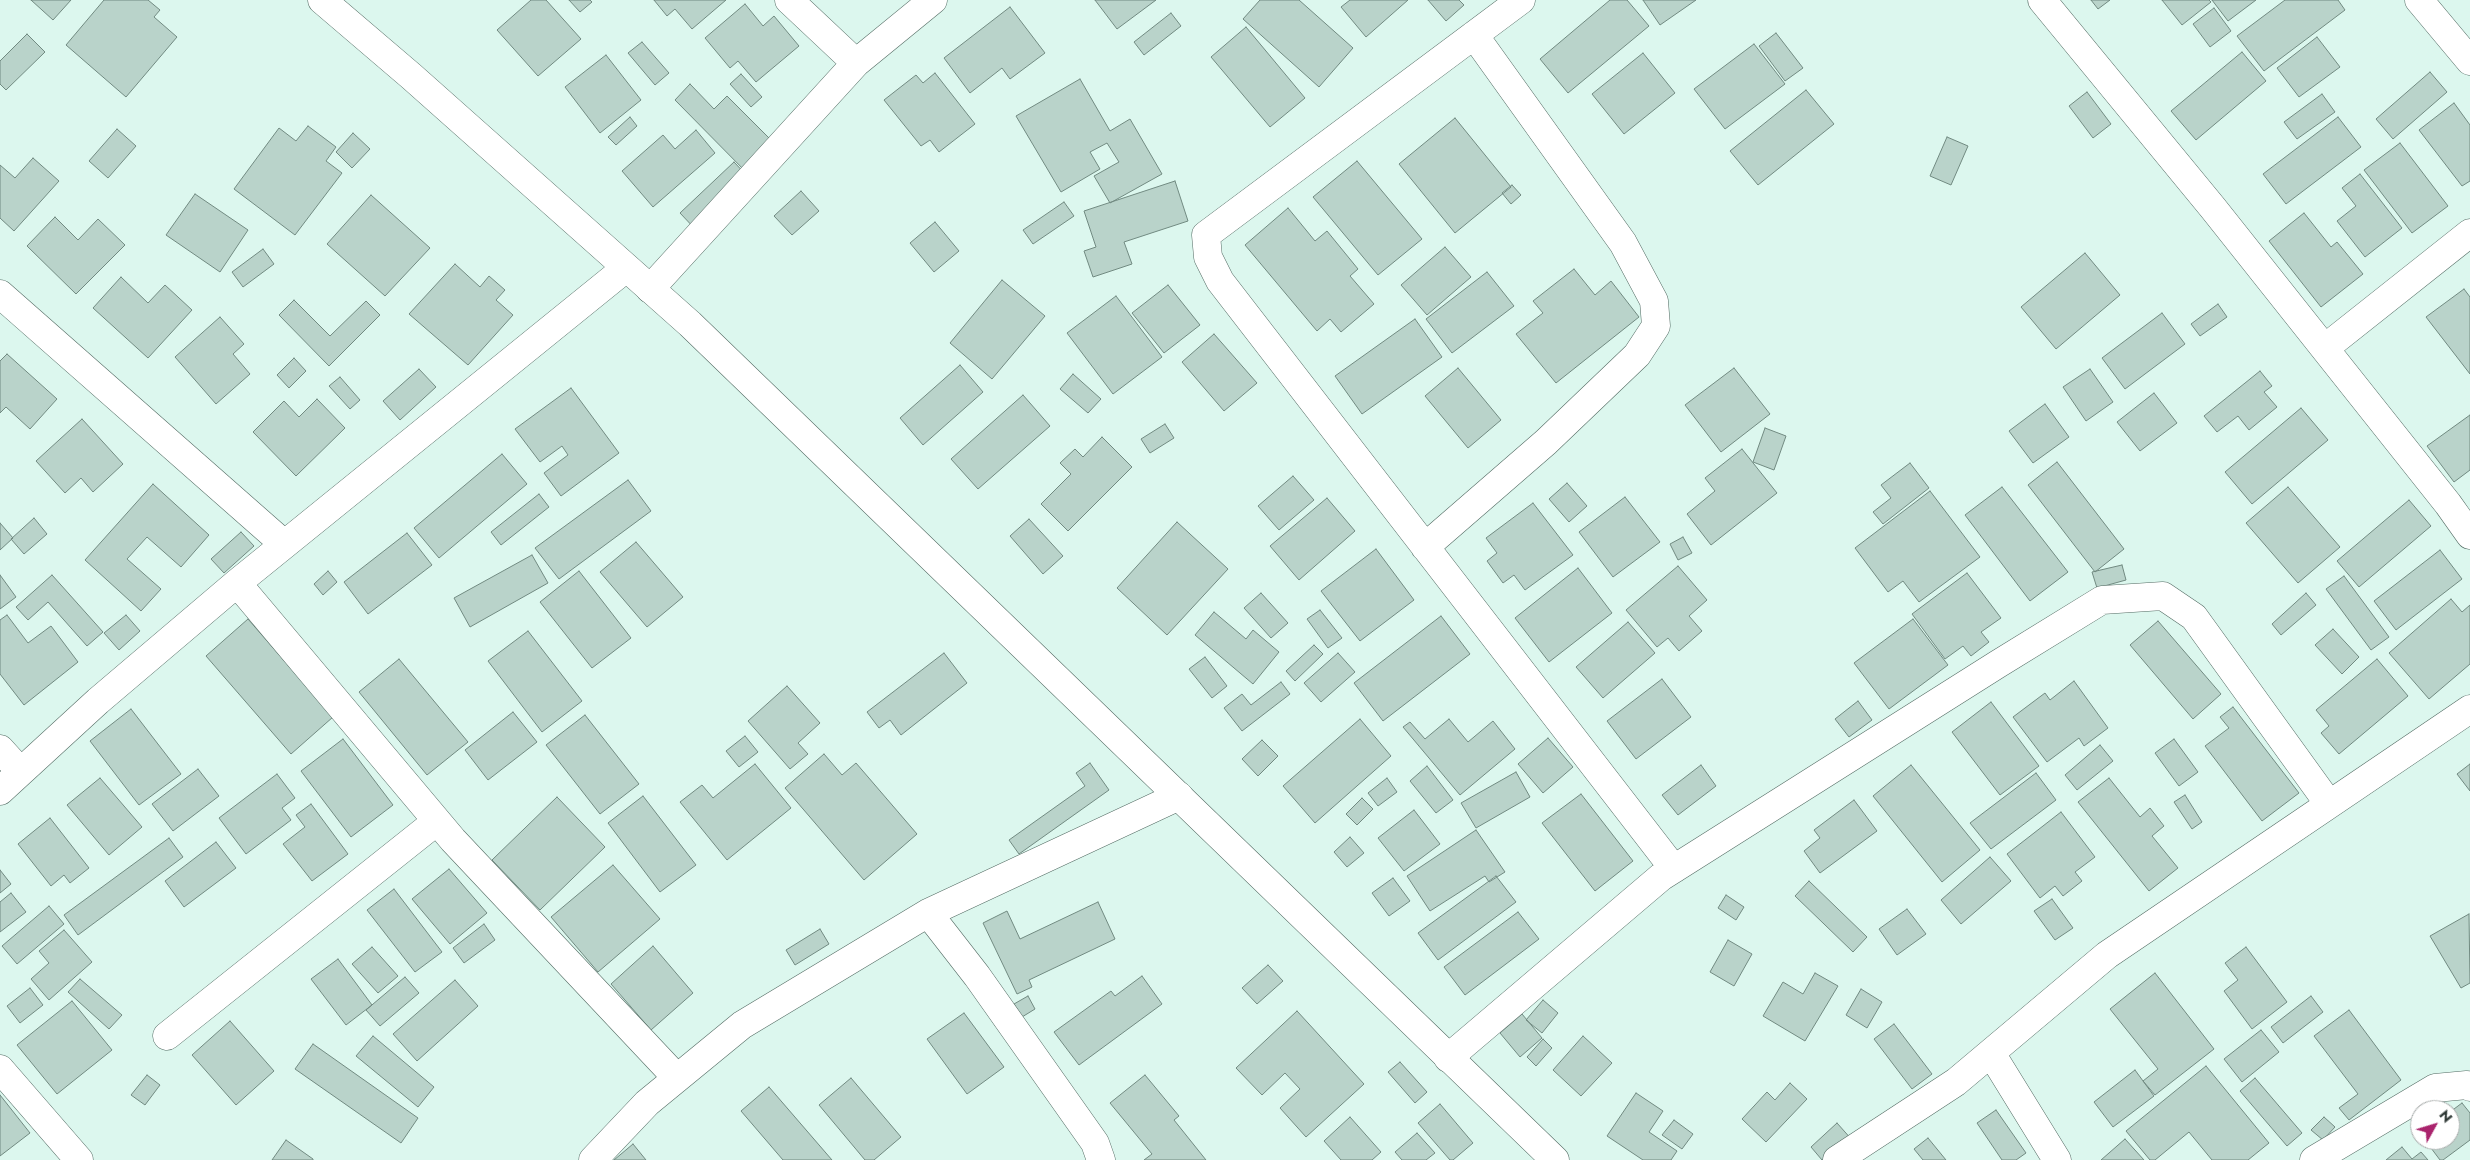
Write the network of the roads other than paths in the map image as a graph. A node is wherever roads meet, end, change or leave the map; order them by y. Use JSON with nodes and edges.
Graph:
{"nodes":[{"id":1,"x":322,"y":0,"type":"edge"},
{"id":2,"x":789,"y":0,"type":"edge"},
{"id":3,"x":933,"y":0,"type":"edge"},
{"id":4,"x":1521,"y":0,"type":"edge"},
{"id":5,"x":2042,"y":0,"type":"edge"},
{"id":6,"x":2418,"y":0,"type":"edge"},
{"id":7,"x":1474,"y":35,"type":"junction"},
{"id":8,"x":2470,"y":61,"type":"edge"},
{"id":9,"x":856,"y":63,"type":"junction"},
{"id":10,"x":2470,"y":233,"type":"edge"},
{"id":11,"x":626,"y":268,"type":"junction"},
{"id":12,"x":650,"y":289,"type":"junction"},
{"id":13,"x":0,"y":294,"type":"edge"},
{"id":14,"x":2325,"y":348,"type":"junction"},
{"id":15,"x":2470,"y":534,"type":"edge"},
{"id":16,"x":284,"y":544,"type":"junction"},
{"id":17,"x":1425,"y":547,"type":"junction"},
{"id":18,"x":237,"y":583,"type":"junction"},
{"id":19,"x":2470,"y":709,"type":"edge"},
{"id":20,"x":0,"y":749,"type":"edge"},
{"id":21,"x":20,"y":771,"type":"junction"},
{"id":22,"x":0,"y":791,"type":"edge"},
{"id":23,"x":1178,"y":796,"type":"junction"},
{"id":24,"x":2329,"y":804,"type":"junction"},
{"id":25,"x":437,"y":821,"type":"junction"},
{"id":26,"x":1674,"y":868,"type":"junction"},
{"id":27,"x":928,"y":913,"type":"junction"},
{"id":28,"x":167,"y":1036,"type":"dead end"},
{"id":29,"x":1991,"y":1054,"type":"junction"},
{"id":30,"x":1448,"y":1058,"type":"junction"},
{"id":31,"x":0,"y":1069,"type":"edge"},
{"id":32,"x":676,"y":1077,"type":"junction"},
{"id":33,"x":2470,"y":1087,"type":"edge"},
{"id":34,"x":79,"y":1160,"type":"edge"},
{"id":35,"x":593,"y":1160,"type":"edge"},
{"id":36,"x":1101,"y":1160,"type":"edge"},
{"id":37,"x":1555,"y":1160,"type":"edge"},
{"id":38,"x":1837,"y":1160,"type":"edge"},
{"id":39,"x":2057,"y":1160,"type":"edge"},
{"id":40,"x":2314,"y":1160,"type":"edge"}],
"edges":[{"from":1,"to":11,"type":"street"},
{"from":2,"to":9,"type":"street"},
{"from":3,"to":9,"type":"street"},
{"from":4,"to":7,"type":"street"},
{"from":5,"to":14,"type":"street"},
{"from":6,"to":8,"type":"street"},
{"from":7,"to":17,"type":"street"},
{"from":7,"to":17,"type":"street"},
{"from":9,"to":12,"type":"street"},
{"from":10,"to":14,"type":"street"},
{"from":11,"to":12,"type":"street"},
{"from":11,"to":16,"type":"street"},
{"from":12,"to":23,"type":"street"},
{"from":13,"to":16,"type":"street"},
{"from":14,"to":15,"type":"street"},
{"from":16,"to":18,"type":"street"},
{"from":17,"to":26,"type":"street"},
{"from":18,"to":21,"type":"street"},
{"from":18,"to":25,"type":"street"},
{"from":19,"to":24,"type":"street"},
{"from":20,"to":21,"type":"street"},
{"from":21,"to":22,"type":"street"},
{"from":23,"to":27,"type":"street"},
{"from":23,"to":30,"type":"street"},
{"from":24,"to":26,"type":"street"},
{"from":24,"to":29,"type":"street"},
{"from":25,"to":28,"type":"street"},
{"from":25,"to":32,"type":"street"},
{"from":26,"to":30,"type":"street"},
{"from":27,"to":32,"type":"street"},
{"from":27,"to":36,"type":"street"},
{"from":29,"to":38,"type":"street"},
{"from":29,"to":39,"type":"street"},
{"from":30,"to":37,"type":"street"},
{"from":31,"to":34,"type":"street"},
{"from":32,"to":35,"type":"street"},
{"from":33,"to":40,"type":"street"}]}
